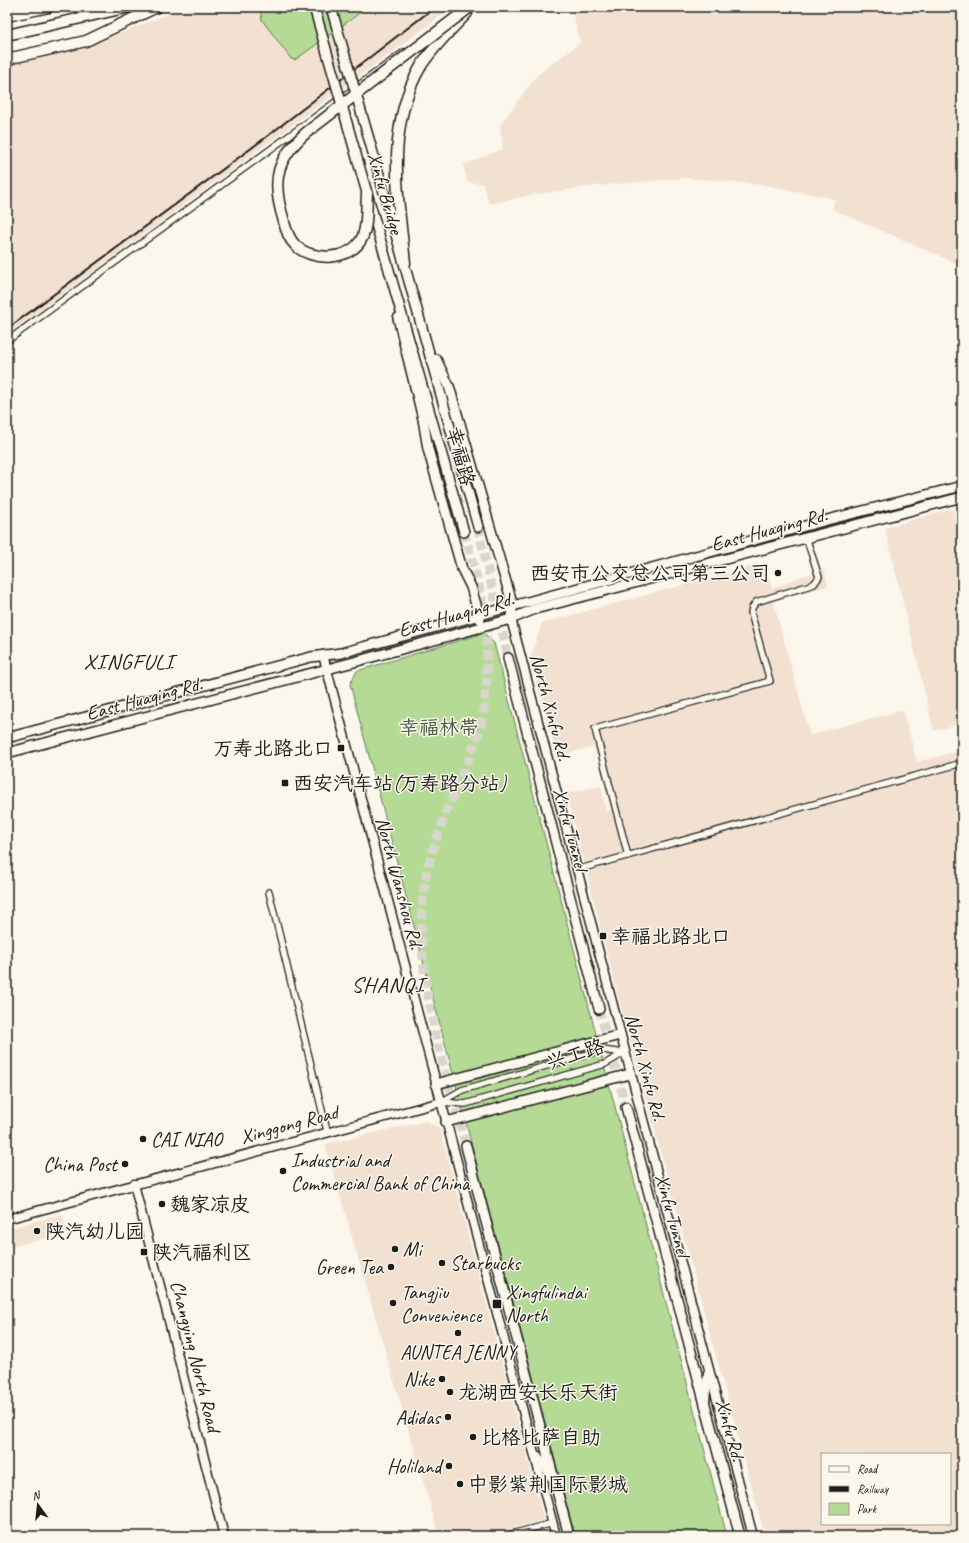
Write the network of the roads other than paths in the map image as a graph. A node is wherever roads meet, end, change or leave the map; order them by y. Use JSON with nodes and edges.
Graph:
{"nodes":[{"id":1,"x":49,"y":7,"type":"edge"},
{"id":2,"x":129,"y":7,"type":"edge"},
{"id":3,"x":157,"y":7,"type":"edge"},
{"id":4,"x":314,"y":7,"type":"edge"},
{"id":5,"x":331,"y":7,"type":"edge"},
{"id":6,"x":471,"y":7,"type":"edge"},
{"id":7,"x":7,"y":16,"type":"edge"},
{"id":8,"x":7,"y":35,"type":"edge"},
{"id":9,"x":404,"y":52,"type":"dead end"},
{"id":10,"x":7,"y":60,"type":"edge"},
{"id":11,"x":367,"y":193,"type":"junction"},
{"id":12,"x":405,"y":263,"type":"junction"},
{"id":13,"x":392,"y":280,"type":"junction"},
{"id":14,"x":7,"y":341,"type":"edge"},
{"id":15,"x":426,"y":341,"type":"junction"},
{"id":16,"x":439,"y":384,"type":"joint"},
{"id":17,"x":424,"y":389,"type":"joint"},
{"id":18,"x":962,"y":482,"type":"edge"},
{"id":19,"x":962,"y":486,"type":"edge"},
{"id":20,"x":936,"y":493,"type":"junction"},
{"id":21,"x":962,"y":497,"type":"edge"},
{"id":22,"x":962,"y":501,"type":"edge"},
{"id":23,"x":916,"y":509,"type":"junction"},
{"id":24,"x":478,"y":527,"type":"tunnel mouth"},
{"id":25,"x":464,"y":532,"type":"tunnel mouth"},
{"id":26,"x":806,"y":537,"type":"junction"},
{"id":27,"x":513,"y":606,"type":"junction"},
{"id":28,"x":479,"y":615,"type":"junction"},
{"id":29,"x":511,"y":618,"type":"junction"},
{"id":30,"x":482,"y":626,"type":"junction"},
{"id":31,"x":322,"y":655,"type":"junction"},
{"id":32,"x":508,"y":658,"type":"tunnel mouth"},
{"id":33,"x":326,"y":668,"type":"junction"},
{"id":34,"x":7,"y":738,"type":"edge"},
{"id":35,"x":7,"y":752,"type":"edge"},
{"id":36,"x":962,"y":763,"type":"edge"},
{"id":37,"x":628,"y":856,"type":"junction"},
{"id":38,"x":576,"y":870,"type":"junction"},
{"id":39,"x":269,"y":892,"type":"dead end"},
{"id":40,"x":599,"y":1008,"type":"tunnel mouth"},
{"id":41,"x":620,"y":1035,"type":"junction"},
{"id":42,"x":624,"y":1053,"type":"junction"},
{"id":43,"x":630,"y":1074,"type":"junction"},
{"id":44,"x":436,"y":1084,"type":"junction"},
{"id":45,"x":441,"y":1102,"type":"junction"},
{"id":46,"x":626,"y":1107,"type":"tunnel mouth"},
{"id":47,"x":446,"y":1122,"type":"junction"},
{"id":48,"x":327,"y":1131,"type":"junction"},
{"id":49,"x":466,"y":1146,"type":"tunnel mouth"},
{"id":50,"x":134,"y":1184,"type":"junction"},
{"id":51,"x":7,"y":1219,"type":"edge"},
{"id":52,"x":686,"y":1333,"type":"joint"},
{"id":53,"x":709,"y":1369,"type":"junction"},
{"id":54,"x":704,"y":1402,"type":"junction"},
{"id":55,"x":533,"y":1448,"type":"junction"},
{"id":56,"x":554,"y":1482,"type":"junction"},
{"id":57,"x":553,"y":1523,"type":"junction"},
{"id":58,"x":224,"y":1536,"type":"edge"},
{"id":59,"x":504,"y":1536,"type":"edge"},
{"id":60,"x":556,"y":1536,"type":"edge"},
{"id":61,"x":569,"y":1536,"type":"edge"},
{"id":62,"x":740,"y":1536,"type":"edge"},
{"id":63,"x":753,"y":1536,"type":"edge"}],
"edges":[{"from":1,"to":7,"type":"highway"},
{"from":2,"to":8,"type":"highway"},
{"from":3,"to":10,"type":"highway"},
{"from":4,"to":11,"type":"main road","name":"Xinfu Bridge","bridge":true},
{"from":5,"to":12,"type":"main road","name":"Xinfu Bridge","bridge":true},
{"from":6,"to":11,"type":"highway","bridge":true},
{"from":6,"to":12,"type":"highway"},
{"from":9,"to":14,"type":"street"},
{"from":11,"to":13,"type":"main road","name":"Xinfu Bridge"},
{"from":12,"to":15,"type":"main road","name":"Xinfu Bridge"},
{"from":13,"to":17,"type":"main road","name":"Xinfu Bridge"},
{"from":13,"to":28,"type":"main road"},
{"from":15,"to":16,"type":"main road","name":"Xinfu Bridge"},
{"from":15,"to":27,"type":"main road"},
{"from":16,"to":24,"type":"main road","name":"幸福路"},
{"from":17,"to":25,"type":"main road","name":"幸福路"},
{"from":18,"to":20,"type":"main road"},
{"from":19,"to":20,"type":"main road","name":"East Huaqing Rd."},
{"from":20,"to":27,"type":"main road","name":"East Huaqing Rd."},
{"from":21,"to":23,"type":"main road","name":"East Huaqing Rd."},
{"from":22,"to":23,"type":"main road"},
{"from":23,"to":26,"type":"main road","name":"East Huaqing Rd."},
{"from":26,"to":29,"type":"main road","name":"East Huaqing Rd."},
{"from":26,"to":37,"type":"street"},
{"from":27,"to":28,"type":"main road","name":"East Huaqing Rd."},
{"from":27,"to":29,"type":"main road","name":"North Xinfu Rd."},
{"from":28,"to":30,"type":"main road"},
{"from":28,"to":31,"type":"main road","name":"East Huaqing Rd."},
{"from":29,"to":30,"type":"main road","name":"East Huaqing Rd."},
{"from":29,"to":38,"type":"main road","name":"North Xinfu Rd."},
{"from":30,"to":33,"type":"main road","name":"East Huaqing Rd."},
{"from":31,"to":33,"type":"main road","name":"North Wanshou Rd."},
{"from":31,"to":34,"type":"main road","name":"East Huaqing Rd."},
{"from":32,"to":40,"type":"main road","name":"Xinfu Tunnel"},
{"from":33,"to":35,"type":"main road","name":"East Huaqing Rd."},
{"from":33,"to":44,"type":"main road","name":"North Wanshou Rd."},
{"from":36,"to":37,"type":"street"},
{"from":37,"to":38,"type":"street"},
{"from":38,"to":41,"type":"main road","name":"North Xinfu Rd."},
{"from":39,"to":48,"type":"street"},
{"from":41,"to":42,"type":"main road","name":"North Xinfu Rd."},
{"from":41,"to":44,"type":"main road"},
{"from":42,"to":43,"type":"main road","name":"North Xinfu Rd."},
{"from":42,"to":45,"type":"street","name":"兴工路"},
{"from":42,"to":45,"type":"street","name":"兴工路"},
{"from":43,"to":47,"type":"main road"},
{"from":43,"to":53,"type":"main road","name":"North Xinfu Rd."},
{"from":44,"to":45,"type":"main road","name":"North Wanshou Rd."},
{"from":45,"to":47,"type":"main road","name":"North Wanshou Rd."},
{"from":45,"to":48,"type":"main road","name":"Xinggong Road"},
{"from":46,"to":52,"type":"main road","name":"Xinfu Tunnel"},
{"from":47,"to":55,"type":"main road","name":"North Wanshou Rd."},
{"from":48,"to":50,"type":"main road","name":"Xinggong Road"},
{"from":49,"to":56,"type":"main road"},
{"from":50,"to":51,"type":"main road","name":"Xinggong Road"},
{"from":50,"to":58,"type":"main road","name":"Changying North Road"},
{"from":52,"to":54,"type":"main road","name":"Xinfu Rd."},
{"from":53,"to":54,"type":"main road"},
{"from":53,"to":63,"type":"main road","name":"North Xinfu Rd."},
{"from":54,"to":62,"type":"main road","name":"Xinfu Rd."},
{"from":55,"to":56,"type":"main road"},
{"from":55,"to":57,"type":"main road","name":"North Wanshou Rd."},
{"from":56,"to":61,"type":"main road"},
{"from":57,"to":59,"type":"street"},
{"from":57,"to":60,"type":"main road","name":"North Wanshou Rd."}]}
